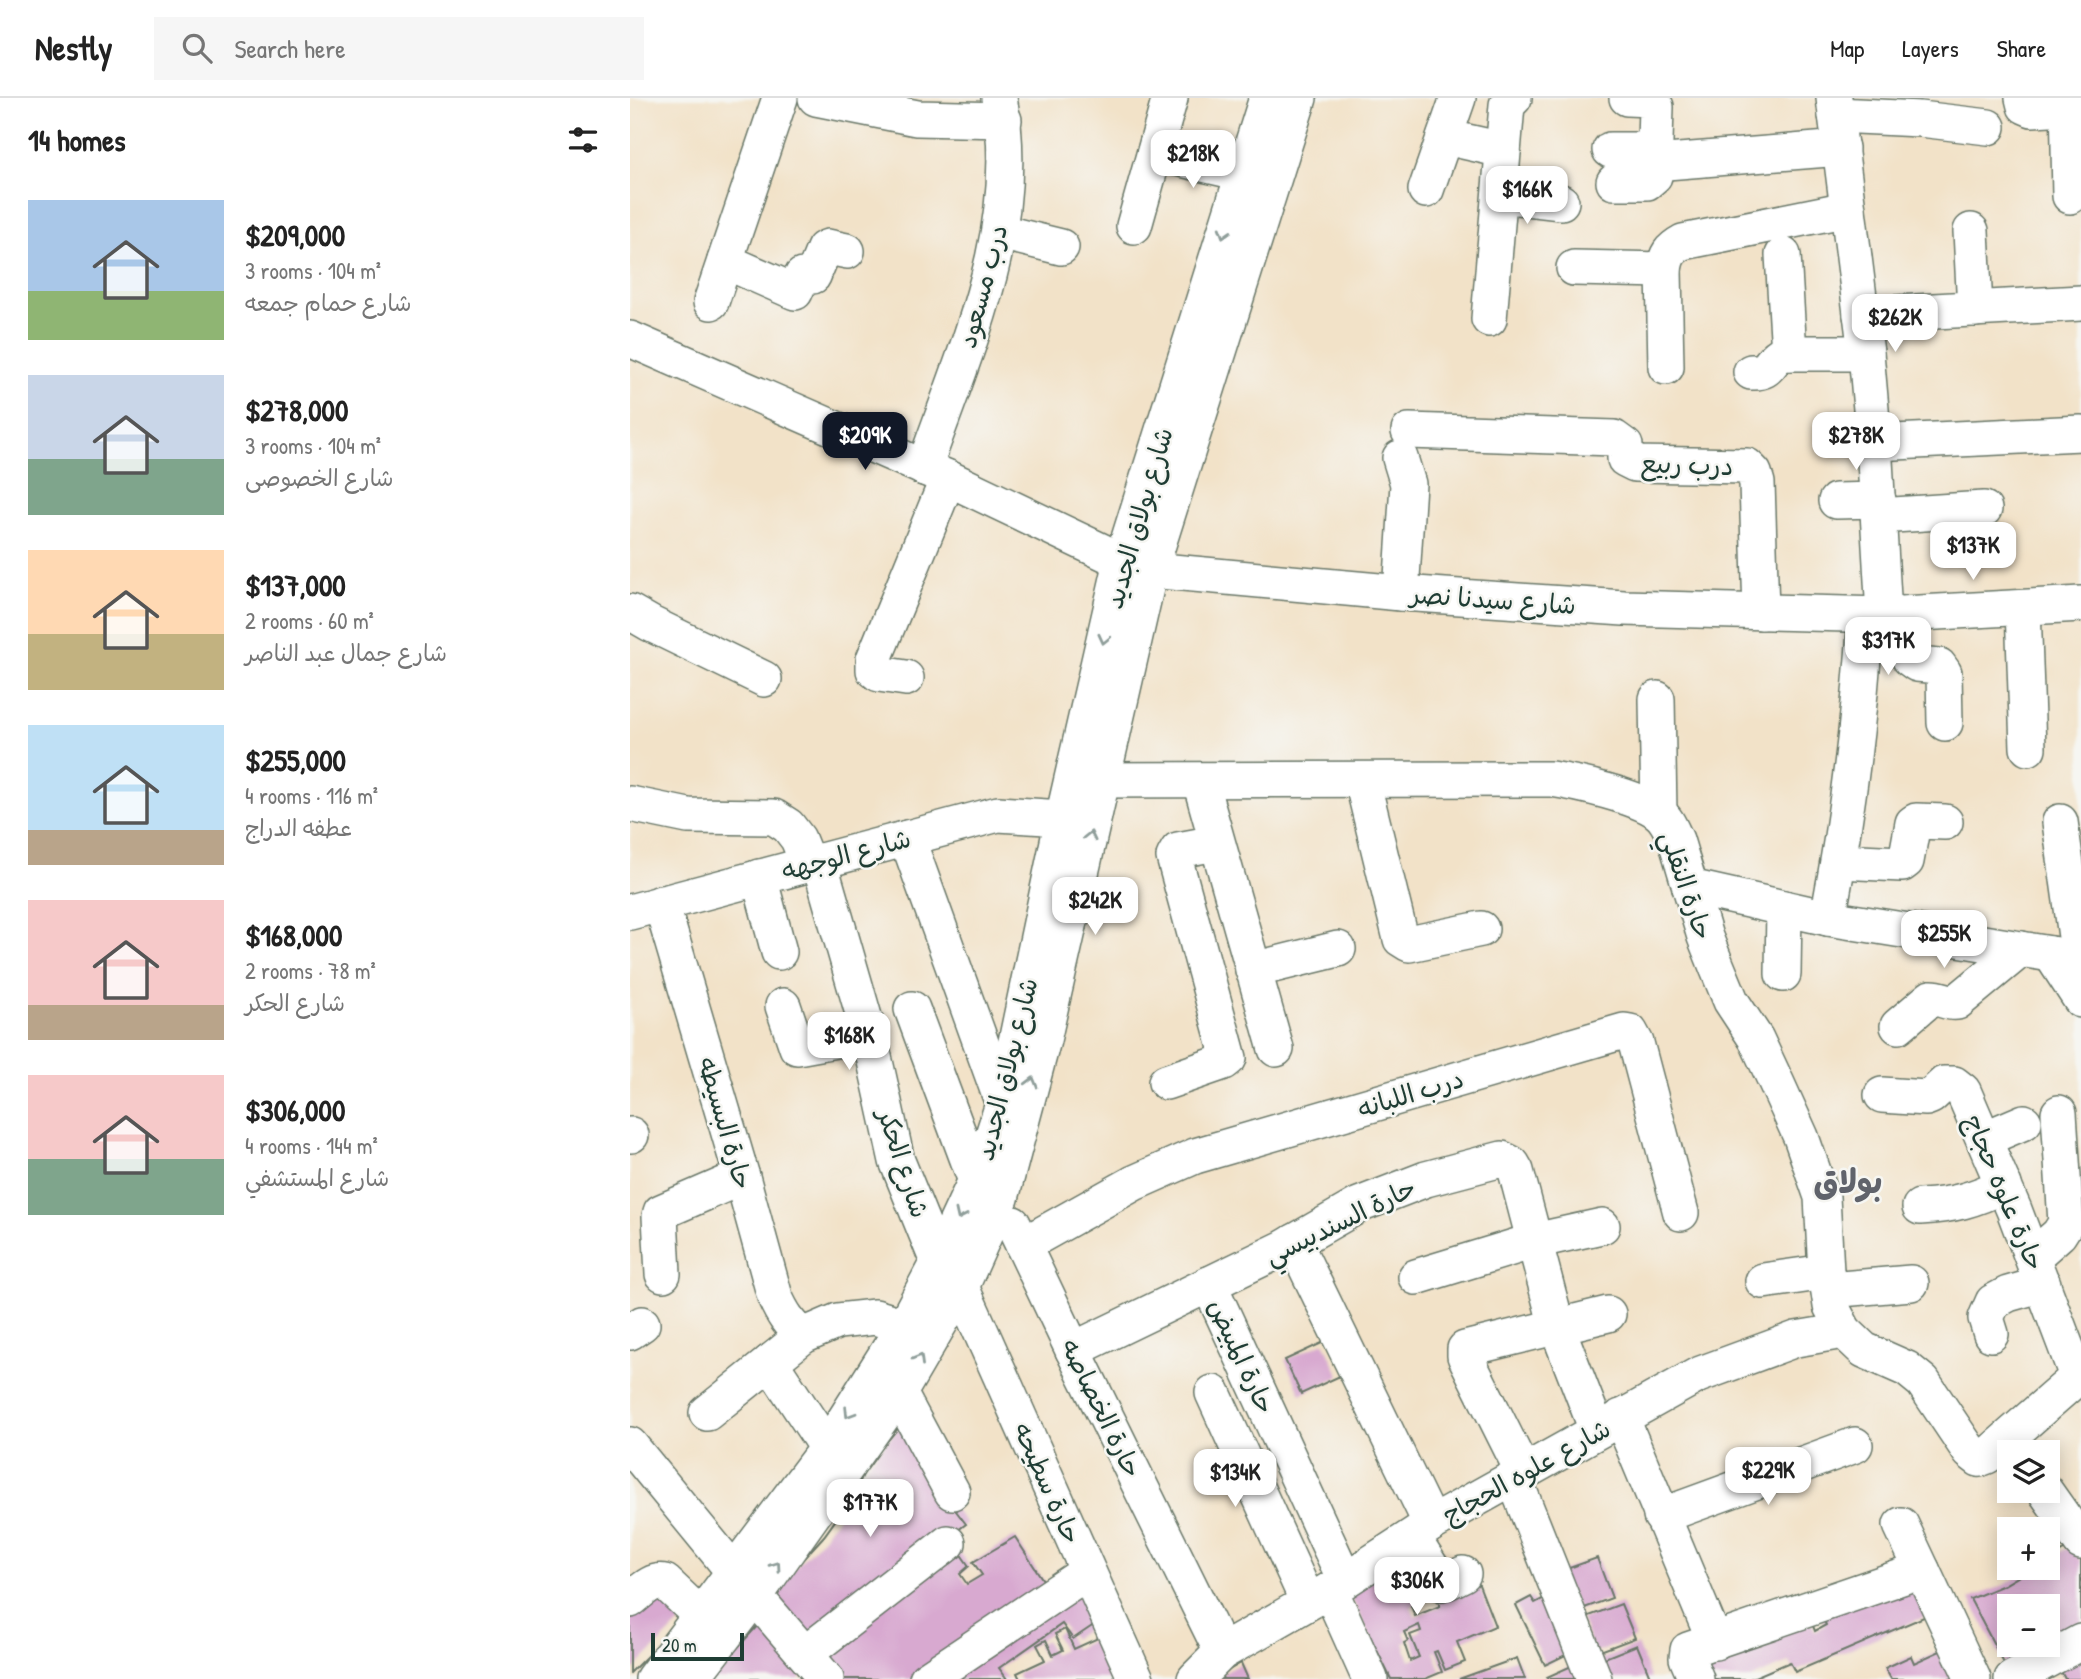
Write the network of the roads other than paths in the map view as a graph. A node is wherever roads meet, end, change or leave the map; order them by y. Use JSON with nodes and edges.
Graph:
{"nodes":[{"id":1,"x":780,"y":98,"type":"edge"},
{"id":2,"x":816,"y":98,"type":"edge"},
{"id":3,"x":1170,"y":98,"type":"edge"},
{"id":4,"x":1267,"y":98,"type":"edge"},
{"id":5,"x":1299,"y":98,"type":"edge"},
{"id":6,"x":1458,"y":98,"type":"edge"},
{"id":7,"x":1514,"y":98,"type":"edge"},
{"id":8,"x":1627,"y":98,"type":"edge"},
{"id":9,"x":2023,"y":98,"type":"edge"},
{"id":10,"x":2068,"y":102,"type":"edge"},
{"id":11,"x":1002,"y":109,"type":"edge"},
{"id":12,"x":1837,"y":120,"type":"edge"},
{"id":13,"x":1989,"y":127,"type":"dead end"},
{"id":14,"x":1444,"y":137,"type":"junction"},
{"id":15,"x":1503,"y":149,"type":"junction"},
{"id":16,"x":1155,"y":153,"type":"junction"},
{"id":17,"x":1655,"y":157,"type":"junction"},
{"id":18,"x":1612,"y":166,"type":"dead end"},
{"id":19,"x":1242,"y":173,"type":"junction"},
{"id":20,"x":1426,"y":190,"type":"dead end"},
{"id":21,"x":1500,"y":195,"type":"junction"},
{"id":22,"x":2070,"y":196,"type":"dead end"},
{"id":23,"x":1561,"y":202,"type":"dead end"},
{"id":24,"x":1848,"y":209,"type":"junction"},
{"id":25,"x":1134,"y":226,"type":"dead end"},
{"id":26,"x":1971,"y":231,"type":"dead end"},
{"id":27,"x":1000,"y":232,"type":"junction"},
{"id":28,"x":1061,"y":247,"type":"dead end"},
{"id":29,"x":847,"y":251,"type":"dead end"},
{"id":30,"x":1783,"y":255,"type":"dead end"},
{"id":31,"x":725,"y":261,"type":"junction"},
{"id":32,"x":1574,"y":268,"type":"dead end"},
{"id":33,"x":1664,"y":270,"type":"junction"},
{"id":34,"x":711,"y":302,"type":"dead end"},
{"id":35,"x":2081,"y":303,"type":"edge"},
{"id":36,"x":1975,"y":309,"type":"junction"},
{"id":37,"x":1861,"y":315,"type":"junction"},
{"id":38,"x":1489,"y":319,"type":"dead end"},
{"id":39,"x":633,"y":348,"type":"edge"},
{"id":40,"x":1789,"y":353,"type":"junction"},
{"id":41,"x":1866,"y":354,"type":"junction"},
{"id":42,"x":1667,"y":368,"type":"dead end"},
{"id":43,"x":1751,"y":372,"type":"dead end"},
{"id":44,"x":2081,"y":433,"type":"edge"},
{"id":45,"x":1874,"y":443,"type":"junction"},
{"id":46,"x":936,"y":473,"type":"junction"},
{"id":47,"x":1836,"y":501,"type":"dead end"},
{"id":48,"x":1878,"y":508,"type":"junction"},
{"id":49,"x":1983,"y":509,"type":"dead end"},
{"id":50,"x":1136,"y":566,"type":"junction"},
{"id":51,"x":1401,"y":593,"type":"junction"},
{"id":52,"x":2081,"y":604,"type":"edge"},
{"id":53,"x":2023,"y":608,"type":"junction"},
{"id":54,"x":630,"y":612,"type":"edge"},
{"id":55,"x":1761,"y":612,"type":"junction"},
{"id":56,"x":1886,"y":615,"type":"junction"},
{"id":57,"x":906,"y":678,"type":"dead end"},
{"id":58,"x":764,"y":679,"type":"dead end"},
{"id":59,"x":1657,"y":699,"type":"dead end"},
{"id":60,"x":1945,"y":723,"type":"dead end"},
{"id":61,"x":2028,"y":748,"type":"dead end"},
{"id":62,"x":1362,"y":779,"type":"junction"},
{"id":63,"x":1087,"y":780,"type":"junction"},
{"id":64,"x":1200,"y":780,"type":"junction"},
{"id":65,"x":630,"y":804,"type":"edge"},
{"id":66,"x":1659,"y":813,"type":"junction"},
{"id":67,"x":1063,"y":818,"type":"junction"},
{"id":68,"x":1945,"y":822,"type":"dead end"},
{"id":69,"x":2060,"y":822,"type":"dead end"},
{"id":70,"x":907,"y":838,"type":"junction"},
{"id":71,"x":1216,"y":843,"type":"junction"},
{"id":72,"x":1839,"y":861,"type":"junction"},
{"id":73,"x":811,"y":863,"type":"junction"},
{"id":74,"x":759,"y":877,"type":"junction"},
{"id":75,"x":1690,"y":887,"type":"junction"},
{"id":76,"x":646,"y":907,"type":"edge"},
{"id":77,"x":1784,"y":908,"type":"junction"},
{"id":78,"x":1828,"y":918,"type":"junction"},
{"id":79,"x":1481,"y":929,"type":"dead end"},
{"id":80,"x":1338,"y":949,"type":"dead end"},
{"id":81,"x":779,"y":952,"type":"dead end"},
{"id":82,"x":2058,"y":955,"type":"edge"},
{"id":83,"x":1253,"y":970,"type":"junction"},
{"id":84,"x":1783,"y":974,"type":"dead end"},
{"id":85,"x":2081,"y":1000,"type":"edge"},
{"id":86,"x":783,"y":1006,"type":"dead end"},
{"id":87,"x":912,"y":1009,"type":"dead end"},
{"id":88,"x":1898,"y":1026,"type":"dead end"},
{"id":89,"x":869,"y":1034,"type":"junction"},
{"id":90,"x":1276,"y":1049,"type":"dead end"},
{"id":91,"x":1166,"y":1082,"type":"dead end"},
{"id":92,"x":1882,"y":1095,"type":"dead end"},
{"id":93,"x":1003,"y":1104,"type":"junction"},
{"id":94,"x":2059,"y":1113,"type":"dead end"},
{"id":95,"x":2024,"y":1122,"type":"dead end"},
{"id":96,"x":1984,"y":1139,"type":"junction"},
{"id":97,"x":743,"y":1177,"type":"junction"},
{"id":98,"x":987,"y":1180,"type":"junction"},
{"id":99,"x":2004,"y":1185,"type":"junction"},
{"id":100,"x":1920,"y":1207,"type":"dead end"},
{"id":101,"x":1681,"y":1213,"type":"dead end"},
{"id":102,"x":2074,"y":1219,"type":"edge"},
{"id":103,"x":1602,"y":1226,"type":"dead end"},
{"id":104,"x":1534,"y":1241,"type":"junction"},
{"id":105,"x":1294,"y":1242,"type":"junction"},
{"id":106,"x":1023,"y":1245,"type":"junction"},
{"id":107,"x":938,"y":1262,"type":"junction"},
{"id":108,"x":2038,"y":1270,"type":"junction"},
{"id":109,"x":663,"y":1274,"type":"dead end"},
{"id":110,"x":1416,"y":1277,"type":"dead end"},
{"id":111,"x":1763,"y":1281,"type":"dead end"},
{"id":112,"x":1828,"y":1281,"type":"junction"},
{"id":113,"x":1912,"y":1283,"type":"dead end"},
{"id":114,"x":1209,"y":1284,"type":"junction"},
{"id":115,"x":961,"y":1287,"type":"junction"},
{"id":116,"x":1608,"y":1314,"type":"dead end"},
{"id":117,"x":904,"y":1326,"type":"junction"},
{"id":118,"x":1557,"y":1327,"type":"junction"},
{"id":119,"x":1844,"y":1331,"type":"junction"},
{"id":120,"x":1991,"y":1334,"type":"dead end"},
{"id":121,"x":803,"y":1336,"type":"junction"},
{"id":122,"x":1073,"y":1350,"type":"junction"},
{"id":123,"x":770,"y":1362,"type":"junction"},
{"id":124,"x":2079,"y":1375,"type":"edge"},
{"id":125,"x":1213,"y":1393,"type":"dead end"},
{"id":126,"x":899,"y":1394,"type":"junction"},
{"id":127,"x":707,"y":1413,"type":"dead end"},
{"id":128,"x":1609,"y":1424,"type":"junction"},
{"id":129,"x":2018,"y":1440,"type":"edge"},
{"id":130,"x":630,"y":1445,"type":"edge"},
{"id":131,"x":1855,"y":1445,"type":"dead end"},
{"id":132,"x":827,"y":1448,"type":"junction"},
{"id":133,"x":1997,"y":1452,"type":"edge"},
{"id":134,"x":1519,"y":1475,"type":"junction"},
{"id":135,"x":952,"y":1492,"type":"dead end"},
{"id":136,"x":1308,"y":1500,"type":"junction"},
{"id":137,"x":2054,"y":1503,"type":"edge"},
{"id":138,"x":1661,"y":1516,"type":"junction"},
{"id":139,"x":1270,"y":1518,"type":"junction"},
{"id":140,"x":1901,"y":1525,"type":"dead end"},
{"id":141,"x":1421,"y":1531,"type":"junction"},
{"id":142,"x":2080,"y":1540,"type":"edge"},
{"id":143,"x":948,"y":1543,"type":"dead end"},
{"id":144,"x":1922,"y":1570,"type":"junction"},
{"id":145,"x":1087,"y":1572,"type":"junction"},
{"id":146,"x":1463,"y":1574,"type":"dead end"},
{"id":147,"x":745,"y":1584,"type":"junction"},
{"id":148,"x":1328,"y":1591,"type":"junction"},
{"id":149,"x":630,"y":1600,"type":"edge"},
{"id":150,"x":701,"y":1616,"type":"junction"},
{"id":151,"x":1715,"y":1642,"type":"junction"},
{"id":152,"x":2081,"y":1642,"type":"edge"},
{"id":153,"x":1222,"y":1652,"type":"junction"},
{"id":154,"x":816,"y":1666,"type":"edge"},
{"id":155,"x":2053,"y":1669,"type":"edge"},
{"id":156,"x":653,"y":1679,"type":"edge"},
{"id":157,"x":691,"y":1679,"type":"edge"},
{"id":158,"x":927,"y":1679,"type":"edge"},
{"id":159,"x":1136,"y":1679,"type":"edge"},
{"id":160,"x":1195,"y":1679,"type":"edge"},
{"id":161,"x":1370,"y":1679,"type":"edge"},
{"id":162,"x":1594,"y":1679,"type":"edge"},
{"id":163,"x":1696,"y":1679,"type":"edge"},
{"id":164,"x":1973,"y":1679,"type":"edge"},
{"id":165,"x":2012,"y":1679,"type":"edge"}],
"edges":[{"from":1,"to":31,"type":"street"},
{"from":2,"to":11,"type":"street"},
{"from":3,"to":16,"type":"street"},
{"from":4,"to":19,"type":"street","name":"شارع بولاق الجديد"},
{"from":5,"to":50,"type":"street","name":"شارع بولاق الجديد"},
{"from":6,"to":14,"type":"street"},
{"from":7,"to":15,"type":"street"},
{"from":8,"to":17,"type":"street"},
{"from":9,"to":10,"type":"street"},
{"from":10,"to":22,"type":"street"},
{"from":11,"to":27,"type":"street","name":"درب مسعود"},
{"from":12,"to":13,"type":"street"},
{"from":12,"to":17,"type":"street"},
{"from":12,"to":24,"type":"street"},
{"from":14,"to":15,"type":"street"},
{"from":14,"to":20,"type":"street"},
{"from":15,"to":21,"type":"street"},
{"from":16,"to":19,"type":"street"},
{"from":16,"to":25,"type":"street"},
{"from":17,"to":18,"type":"street"},
{"from":19,"to":50,"type":"street","name":"شارع بولاق الجديد","one_way":true},
{"from":21,"to":23,"type":"street"},
{"from":21,"to":38,"type":"street"},
{"from":24,"to":33,"type":"street"},
{"from":24,"to":37,"type":"street"},
{"from":26,"to":36,"type":"street"},
{"from":27,"to":28,"type":"street"},
{"from":27,"to":46,"type":"street","name":"درب مسعود"},
{"from":29,"to":31,"type":"street"},
{"from":30,"to":40,"type":"street"},
{"from":31,"to":34,"type":"street"},
{"from":32,"to":33,"type":"street"},
{"from":33,"to":42,"type":"street"},
{"from":35,"to":36,"type":"street"},
{"from":36,"to":37,"type":"street"},
{"from":37,"to":41,"type":"street"},
{"from":39,"to":46,"type":"street"},
{"from":40,"to":41,"type":"street"},
{"from":40,"to":43,"type":"street"},
{"from":41,"to":45,"type":"street"},
{"from":44,"to":45,"type":"street"},
{"from":45,"to":48,"type":"street"},
{"from":46,"to":50,"type":"street"},
{"from":46,"to":57,"type":"street","name":"درب مسعود"},
{"from":47,"to":48,"type":"street"},
{"from":48,"to":49,"type":"street"},
{"from":48,"to":56,"type":"street"},
{"from":50,"to":51,"type":"street","name":"شارع سيدنا نصر"},
{"from":50,"to":63,"type":"street","name":"شارع بولاق الجديد"},
{"from":51,"to":55,"type":"street","name":"شارع سيدنا نصر"},
{"from":51,"to":55,"type":"street","name":"درب ربيع"},
{"from":52,"to":53,"type":"street","name":"شارع سيدنا نصر"},
{"from":53,"to":56,"type":"street","name":"شارع سيدنا نصر"},
{"from":53,"to":61,"type":"street"},
{"from":54,"to":58,"type":"street"},
{"from":55,"to":56,"type":"street","name":"شارع سيدنا نصر"},
{"from":56,"to":60,"type":"street"},
{"from":56,"to":72,"type":"street"},
{"from":59,"to":66,"type":"street"},
{"from":62,"to":64,"type":"street","name":"حارة النقلي"},
{"from":62,"to":66,"type":"street","name":"حارة النقلي"},
{"from":62,"to":79,"type":"street"},
{"from":63,"to":64,"type":"street","name":"حارة النقلي"},
{"from":63,"to":67,"type":"street","name":"شارع بولاق الجديد"},
{"from":98,"to":63,"type":"street","name":"شارع بولاق الجديد","one_way":true},
{"from":64,"to":71,"type":"street"},
{"from":65,"to":73,"type":"street","name":"شارع الحكر"},
{"from":66,"to":75,"type":"street","name":"حارة النقلي"},
{"from":67,"to":70,"type":"street","name":"شارع الوجهه"},
{"from":67,"to":93,"type":"street","name":"شارع بولاق الجديد"},
{"from":68,"to":72,"type":"street"},
{"from":69,"to":82,"type":"street"},
{"from":70,"to":73,"type":"street","name":"شارع الوجهه"},
{"from":70,"to":93,"type":"street"},
{"from":71,"to":83,"type":"street"},
{"from":71,"to":91,"type":"street"},
{"from":72,"to":78,"type":"street"},
{"from":73,"to":74,"type":"street","name":"شارع الوجهه"},
{"from":73,"to":89,"type":"street","name":"شارع الحكر"},
{"from":74,"to":76,"type":"street","name":"شارع الوجهه"},
{"from":74,"to":81,"type":"street"},
{"from":75,"to":77,"type":"street"},
{"from":75,"to":112,"type":"street","name":"حارة النقلي"},
{"from":76,"to":97,"type":"street","name":"حارة البسيطه"},
{"from":77,"to":78,"type":"street"},
{"from":77,"to":84,"type":"street"},
{"from":78,"to":82,"type":"street"},
{"from":80,"to":83,"type":"street"},
{"from":82,"to":85,"type":"street"},
{"from":82,"to":88,"type":"street"},
{"from":83,"to":90,"type":"street"},
{"from":86,"to":89,"type":"street"},
{"from":87,"to":98,"type":"street","name":"حارة الخصاصه"},
{"from":89,"to":107,"type":"street","name":"شارع الحكر"},
{"from":92,"to":96,"type":"street","name":"حارة علوه حجاج"},
{"from":93,"to":98,"type":"street","name":"شارع بولاق الجديد"},
{"from":94,"to":102,"type":"street"},
{"from":95,"to":96,"type":"street"},
{"from":96,"to":99,"type":"street","name":"حارة علوه حجاج"},
{"from":97,"to":109,"type":"street"},
{"from":97,"to":121,"type":"street","name":"حارة البسيطه"},
{"from":98,"to":106,"type":"street","name":"حارة الخصاصه"},
{"from":98,"to":107,"type":"street","name":"شارع بولاق الجديد","one_way":true},
{"from":98,"to":115,"type":"street","name":"شارع بولاق الجديد"},
{"from":99,"to":100,"type":"street"},
{"from":99,"to":108,"type":"street","name":"حارة علوه حجاج"},
{"from":101,"to":106,"type":"street","name":"درب اللبانه"},
{"from":102,"to":108,"type":"street"},
{"from":103,"to":104,"type":"street"},
{"from":104,"to":105,"type":"street","name":"حارة السندبيسي"},
{"from":104,"to":110,"type":"street"},
{"from":104,"to":118,"type":"street","name":"حارة السندبيسي"},
{"from":105,"to":114,"type":"street","name":"حارة السندبيسي"},
{"from":105,"to":141,"type":"street"},
{"from":106,"to":122,"type":"street","name":"حارة الخصاصه"},
{"from":107,"to":117,"type":"street","name":"شارع بولاق الجديد"},
{"from":108,"to":120,"type":"street"},
{"from":108,"to":124,"type":"street","name":"حارة علوه حجاج"},
{"from":111,"to":112,"type":"street"},
{"from":112,"to":113,"type":"street"},
{"from":112,"to":119,"type":"street","name":"حارة النقلي"},
{"from":114,"to":122,"type":"street","name":"حارة السندبيسي"},
{"from":114,"to":136,"type":"street","name":"حارة المبيض"},
{"from":126,"to":115,"type":"street","name":"شارع بولاق الجديد","one_way":true},
{"from":115,"to":145,"type":"street","name":"حارة سطيحه"},
{"from":116,"to":118,"type":"street"},
{"from":117,"to":121,"type":"street"},
{"from":117,"to":132,"type":"street","name":"شارع بولاق الجديد","one_way":true},
{"from":118,"to":128,"type":"street","name":"حارة السندبيسي"},
{"from":118,"to":134,"type":"street"},
{"from":119,"to":128,"type":"street","name":"شارع علوه الحجاج"},
{"from":119,"to":133,"type":"street","name":"حارة النقلي"},
{"from":121,"to":123,"type":"street"},
{"from":122,"to":153,"type":"street","name":"حارة الخصاصه"},
{"from":123,"to":127,"type":"street"},
{"from":123,"to":132,"type":"street"},
{"from":124,"to":129,"type":"street"},
{"from":125,"to":139,"type":"street"},
{"from":126,"to":135,"type":"street"},
{"from":147,"to":126,"type":"street","name":"شارع بولاق الجديد","one_way":true},
{"from":128,"to":134,"type":"street","name":"شارع علوه الحجاج"},
{"from":128,"to":138,"type":"street","name":"حارة السندبيسي"},
{"from":130,"to":147,"type":"street"},
{"from":131,"to":138,"type":"street"},
{"from":132,"to":147,"type":"street","name":"شارع بولاق الجديد"},
{"from":134,"to":141,"type":"street","name":"شارع علوه الحجاج"},
{"from":134,"to":162,"type":"street"},
{"from":136,"to":139,"type":"street"},
{"from":136,"to":148,"type":"street","name":"حارة المبيض"},
{"from":137,"to":142,"type":"street"},
{"from":138,"to":151,"type":"street","name":"حارة السندبيسي"},
{"from":139,"to":148,"type":"street"},
{"from":140,"to":144,"type":"street"},
{"from":141,"to":146,"type":"street"},
{"from":141,"to":148,"type":"street","name":"شارع علوه الحجاج"},
{"from":143,"to":154,"type":"street"},
{"from":144,"to":151,"type":"street"},
{"from":144,"to":164,"type":"street"},
{"from":145,"to":158,"type":"street"},
{"from":145,"to":159,"type":"street","name":"حارة سطيحه"},
{"from":147,"to":150,"type":"street","name":"شارع بولاق الجديد"},
{"from":147,"to":154,"type":"street"},
{"from":147,"to":157,"type":"street","name":"شارع بولاق الجديد"},
{"from":148,"to":153,"type":"street","name":"شارع علوه الحجاج"},
{"from":148,"to":161,"type":"street"},
{"from":149,"to":150,"type":"street"},
{"from":150,"to":156,"type":"street","name":"شارع بولاق الجديد"},
{"from":151,"to":163,"type":"street"},
{"from":152,"to":155,"type":"street"},
{"from":153,"to":160,"type":"street","name":"شارع علوه الحجاج"},
{"from":155,"to":165,"type":"street"}]}
